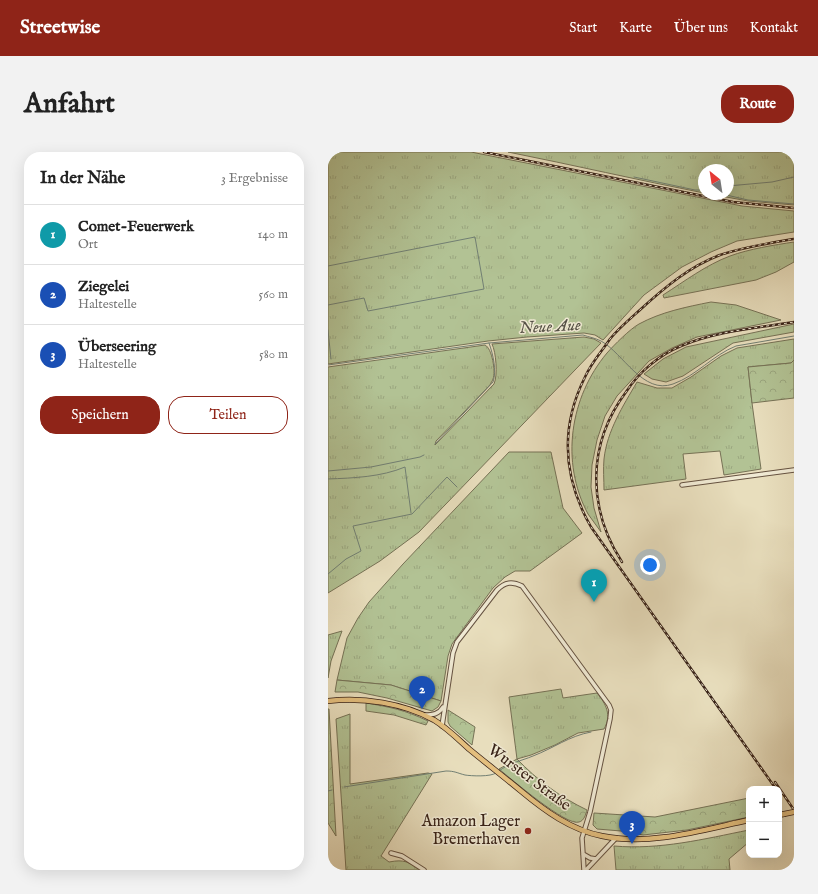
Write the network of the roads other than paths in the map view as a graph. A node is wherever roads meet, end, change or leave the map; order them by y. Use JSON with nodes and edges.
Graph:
{"nodes":[{"id":1,"x":794,"y":470,"type":"edge"},
{"id":2,"x":682,"y":485,"type":"dead end"},
{"id":3,"x":328,"y":701,"type":"edge"},
{"id":4,"x":445,"y":704,"type":"junction"},
{"id":5,"x":423,"y":715,"type":"junction"},
{"id":6,"x":442,"y":726,"type":"junction"},
{"id":7,"x":794,"y":812,"type":"edge"},
{"id":8,"x":782,"y":814,"type":"edge"},
{"id":9,"x":746,"y":821,"type":"edge"},
{"id":10,"x":584,"y":831,"type":"junction"},
{"id":11,"x":616,"y":838,"type":"junction"},
{"id":12,"x":391,"y":853,"type":"dead end"},
{"id":13,"x":583,"y":854,"type":"junction"},
{"id":14,"x":597,"y":858,"type":"junction"},
{"id":15,"x":424,"y":870,"type":"edge"},
{"id":16,"x":585,"y":870,"type":"edge"}],
"edges":[{"from":1,"to":2,"type":"street"},
{"from":3,"to":5,"type":"main road","name":"Wurster Straße"},
{"from":4,"to":5,"type":"street"},
{"from":4,"to":6,"type":"street"},
{"from":4,"to":10,"type":"street"},
{"from":5,"to":6,"type":"main road","name":"Wurster Straße"},
{"from":6,"to":10,"type":"main road","name":"Wurster Straße"},
{"from":7,"to":8,"type":"main road","bridge":true},
{"from":9,"to":11,"type":"main road","name":"Wurster Straße"},
{"from":10,"to":11,"type":"main road","name":"Wurster Straße"},
{"from":10,"to":13,"type":"street"},
{"from":11,"to":14,"type":"street"},
{"from":12,"to":15,"type":"street"},
{"from":13,"to":14,"type":"street"},
{"from":13,"to":16,"type":"street"},
{"from":14,"to":16,"type":"street"}]}
